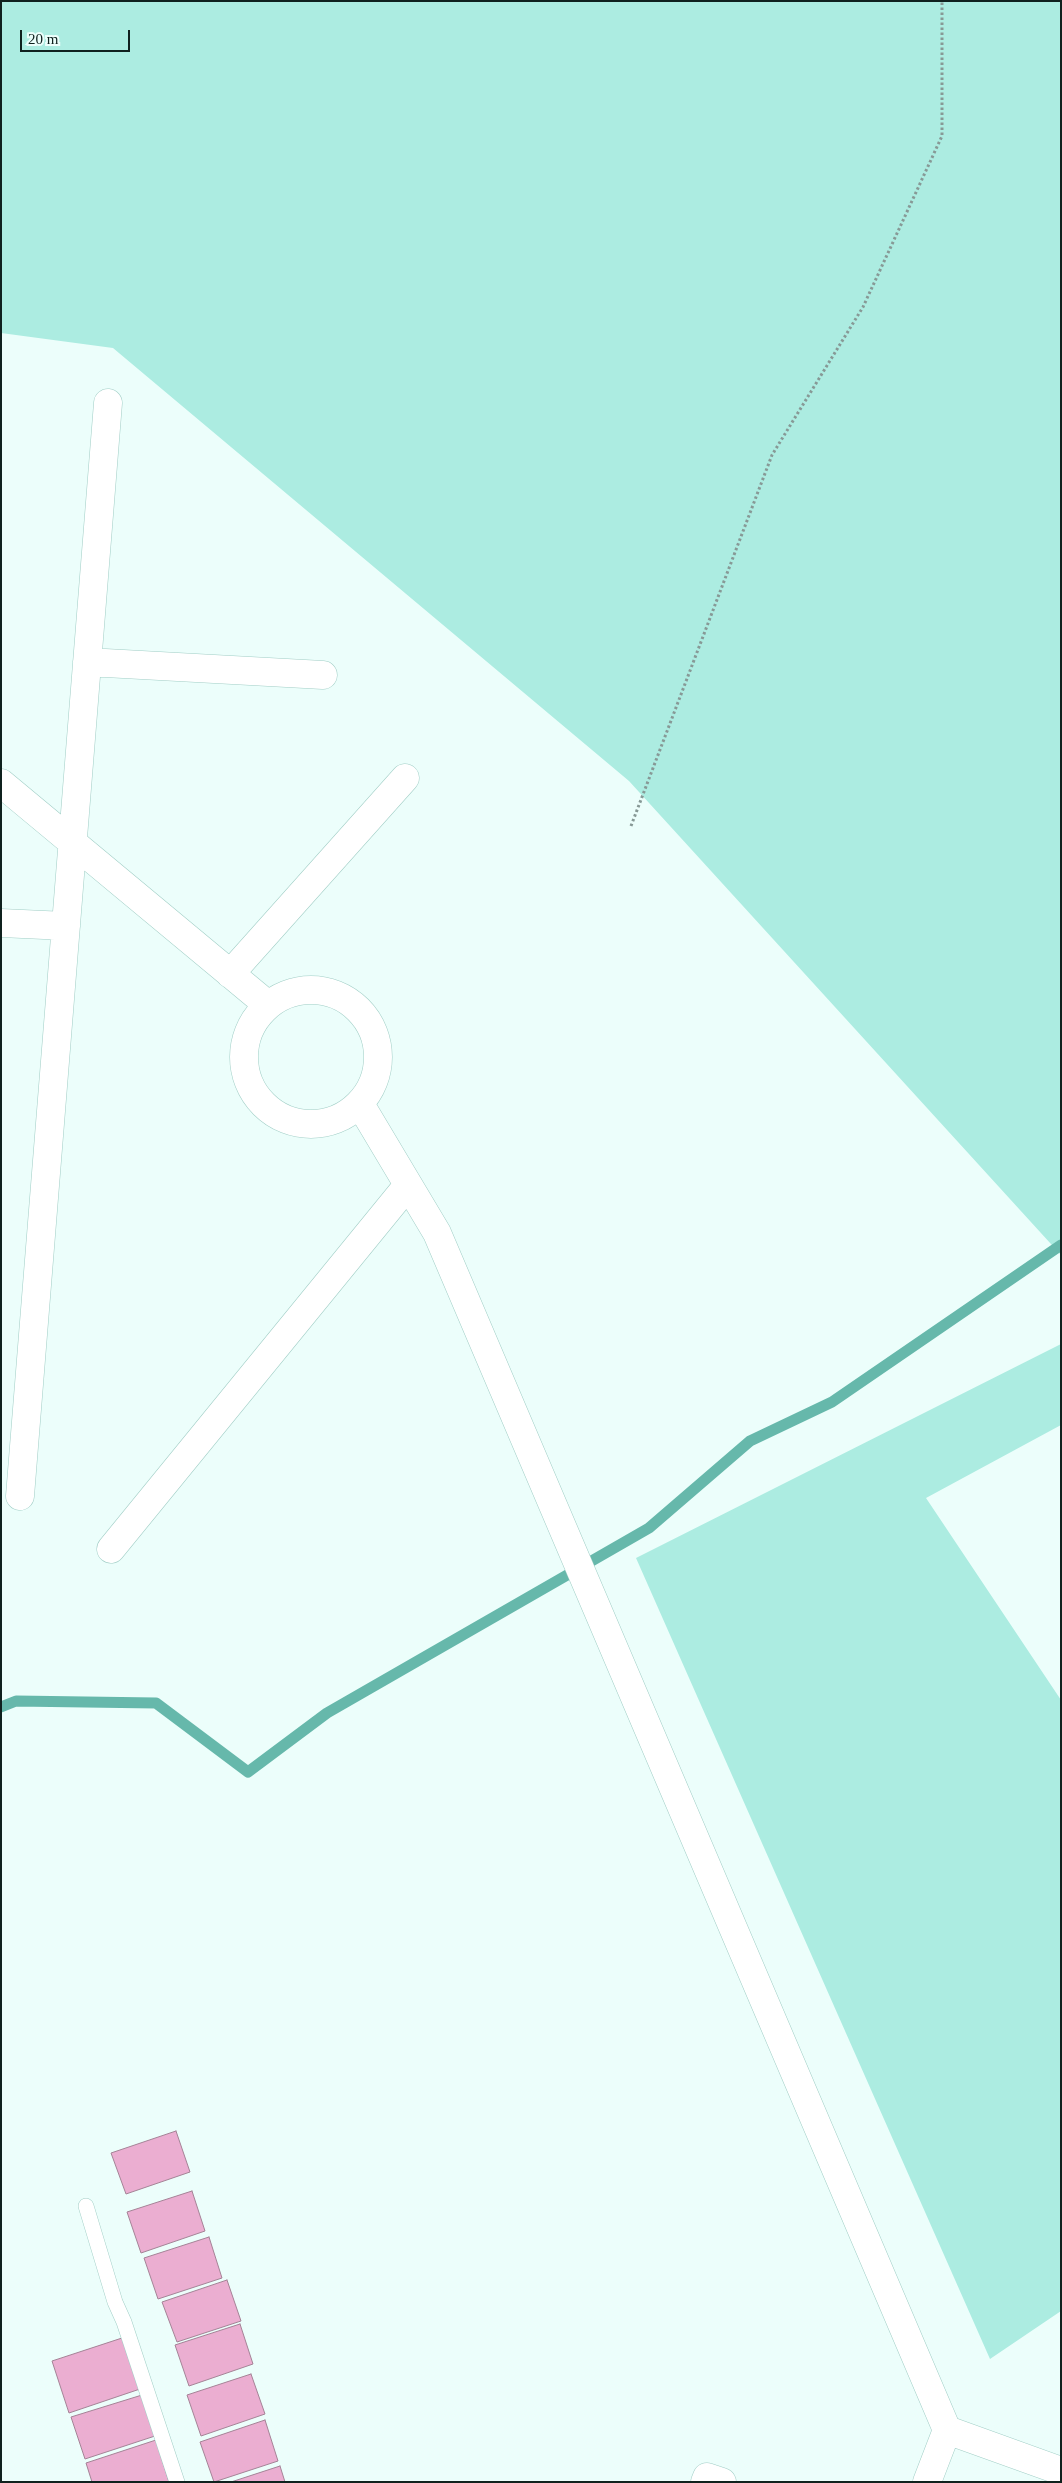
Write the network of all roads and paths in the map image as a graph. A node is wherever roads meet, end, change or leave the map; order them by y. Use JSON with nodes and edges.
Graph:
{"nodes":[{"id":1,"x":942,"y":1,"type":"edge"},
{"id":2,"x":108,"y":404,"type":"dead end"},
{"id":3,"x":87,"y":662,"type":"junction"},
{"id":4,"x":323,"y":675,"type":"dead end"},
{"id":5,"x":405,"y":778,"type":"dead end"},
{"id":6,"x":1,"y":783,"type":"edge"},
{"id":7,"x":631,"y":826,"type":"dead end"},
{"id":8,"x":73,"y":844,"type":"junction"},
{"id":9,"x":1,"y":923,"type":"edge"},
{"id":10,"x":66,"y":926,"type":"junction"},
{"id":11,"x":230,"y":974,"type":"junction"},
{"id":12,"x":268,"y":1005,"type":"junction"},
{"id":13,"x":360,"y":1104,"type":"junction"},
{"id":14,"x":408,"y":1184,"type":"junction"},
{"id":15,"x":20,"y":1496,"type":"dead end"},
{"id":16,"x":111,"y":1548,"type":"dead end"},
{"id":17,"x":86,"y":2206,"type":"dead end"},
{"id":18,"x":947,"y":2430,"type":"junction"},
{"id":19,"x":1061,"y":2471,"type":"edge"},
{"id":20,"x":177,"y":2482,"type":"edge"},
{"id":21,"x":705,"y":2482,"type":"edge"},
{"id":22,"x":722,"y":2482,"type":"edge"},
{"id":23,"x":928,"y":2482,"type":"edge"}],
"edges":[{"from":1,"to":7,"type":"path"},
{"from":2,"to":3,"type":"street"},
{"from":3,"to":4,"type":"street"},
{"from":3,"to":8,"type":"street"},
{"from":5,"to":11,"type":"street"},
{"from":6,"to":8,"type":"street"},
{"from":8,"to":10,"type":"street"},
{"from":8,"to":11,"type":"street"},
{"from":9,"to":10,"type":"street"},
{"from":10,"to":15,"type":"street"},
{"from":11,"to":12,"type":"street"},
{"from":12,"to":13,"type":"street"},
{"from":12,"to":13,"type":"street"},
{"from":13,"to":14,"type":"street"},
{"from":14,"to":16,"type":"street"},
{"from":14,"to":18,"type":"street"},
{"from":17,"to":20,"type":"lane"},
{"from":18,"to":19,"type":"street"},
{"from":18,"to":23,"type":"street"},
{"from":21,"to":22,"type":"street"}]}
